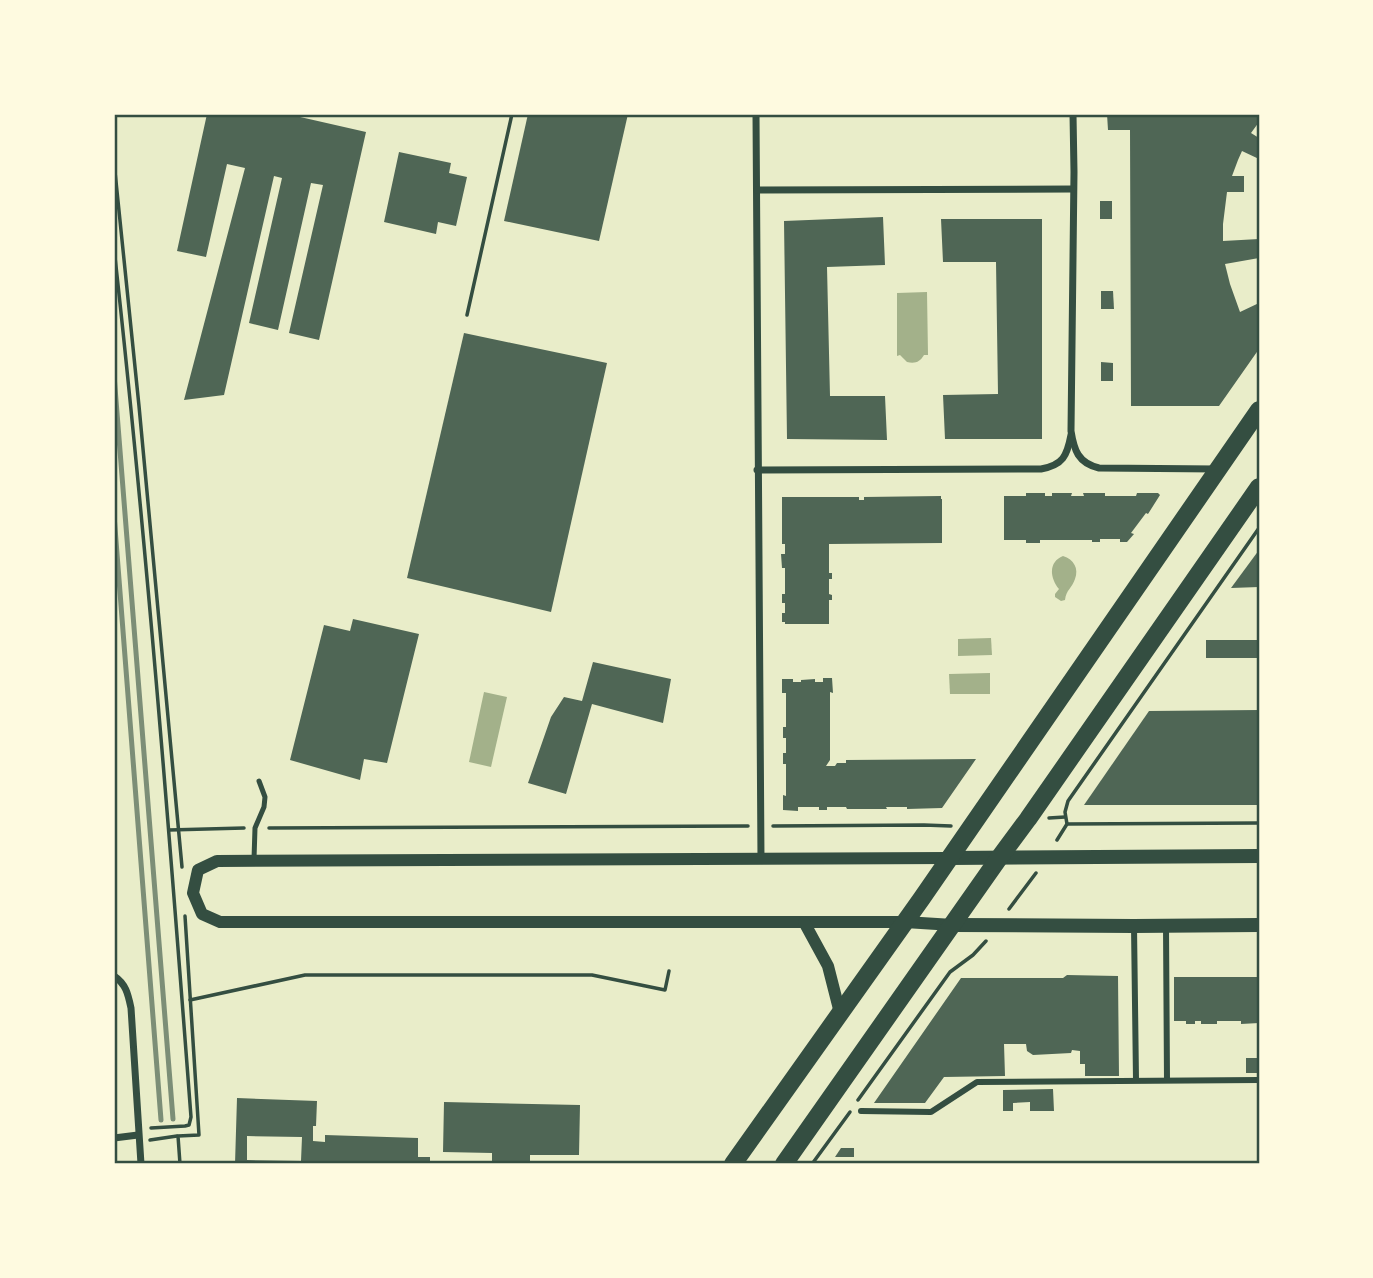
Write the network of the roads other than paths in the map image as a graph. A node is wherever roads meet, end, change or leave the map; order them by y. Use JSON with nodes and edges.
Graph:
{"nodes":[{"id":1,"x":756,"y":114,"type":"edge"},
{"id":2,"x":1073,"y":114,"type":"edge"},
{"id":3,"x":1073,"y":189,"type":"junction"},
{"id":4,"x":757,"y":190,"type":"junction"},
{"id":5,"x":1259,"y":410,"type":"edge"},
{"id":6,"x":1071,"y":431,"type":"junction"},
{"id":7,"x":1219,"y":469,"type":"junction"},
{"id":8,"x":757,"y":470,"type":"junction"},
{"id":9,"x":1259,"y":487,"type":"edge"},
{"id":10,"x":260,"y":781,"type":"dead end"},
{"id":11,"x":1259,"y":856,"type":"edge"},
{"id":12,"x":949,"y":858,"type":"junction"},
{"id":13,"x":999,"y":858,"type":"junction"},
{"id":14,"x":761,"y":859,"type":"junction"},
{"id":15,"x":254,"y":861,"type":"junction"},
{"id":16,"x":804,"y":922,"type":"junction"},
{"id":17,"x":905,"y":922,"type":"junction"},
{"id":18,"x":953,"y":925,"type":"junction"},
{"id":19,"x":1259,"y":925,"type":"edge"},
{"id":20,"x":1134,"y":926,"type":"junction"},
{"id":21,"x":1166,"y":926,"type":"junction"},
{"id":22,"x":114,"y":976,"type":"edge"},
{"id":23,"x":840,"y":1013,"type":"junction"},
{"id":24,"x":1136,"y":1080,"type":"junction"},
{"id":25,"x":1167,"y":1080,"type":"junction"},
{"id":26,"x":1259,"y":1080,"type":"edge"},
{"id":27,"x":861,"y":1111,"type":"dead end"},
{"id":28,"x":138,"y":1135,"type":"junction"},
{"id":29,"x":114,"y":1138,"type":"edge"},
{"id":30,"x":141,"y":1164,"type":"edge"},
{"id":31,"x":733,"y":1164,"type":"edge"},
{"id":32,"x":784,"y":1164,"type":"edge"}],
"edges":[{"from":1,"to":4,"type":"street"},
{"from":2,"to":3,"type":"street"},
{"from":3,"to":4,"type":"street"},
{"from":3,"to":6,"type":"street"},
{"from":4,"to":8,"type":"street"},
{"from":5,"to":7,"type":"main road"},
{"from":6,"to":7,"type":"street"},
{"from":6,"to":8,"type":"street"},
{"from":7,"to":12,"type":"main road"},
{"from":8,"to":14,"type":"street"},
{"from":9,"to":13,"type":"main road"},
{"from":10,"to":15,"type":"lane"},
{"from":11,"to":13,"type":"main road"},
{"from":12,"to":13,"type":"main road"},
{"from":12,"to":14,"type":"street"},
{"from":12,"to":17,"type":"main road"},
{"from":13,"to":18,"type":"main road"},
{"from":14,"to":15,"type":"street"},
{"from":15,"to":16,"type":"street"},
{"from":16,"to":17,"type":"street"},
{"from":16,"to":23,"type":"street"},
{"from":17,"to":18,"type":"street"},
{"from":17,"to":23,"type":"main road"},
{"from":18,"to":20,"type":"main road"},
{"from":18,"to":32,"type":"main road"},
{"from":19,"to":21,"type":"main road"},
{"from":20,"to":21,"type":"main road"},
{"from":20,"to":24,"type":"street"},
{"from":21,"to":25,"type":"street"},
{"from":22,"to":28,"type":"street"},
{"from":23,"to":31,"type":"main road"},
{"from":24,"to":25,"type":"street"},
{"from":24,"to":27,"type":"street"},
{"from":25,"to":26,"type":"street"},
{"from":28,"to":29,"type":"street"},
{"from":28,"to":30,"type":"street"}]}
